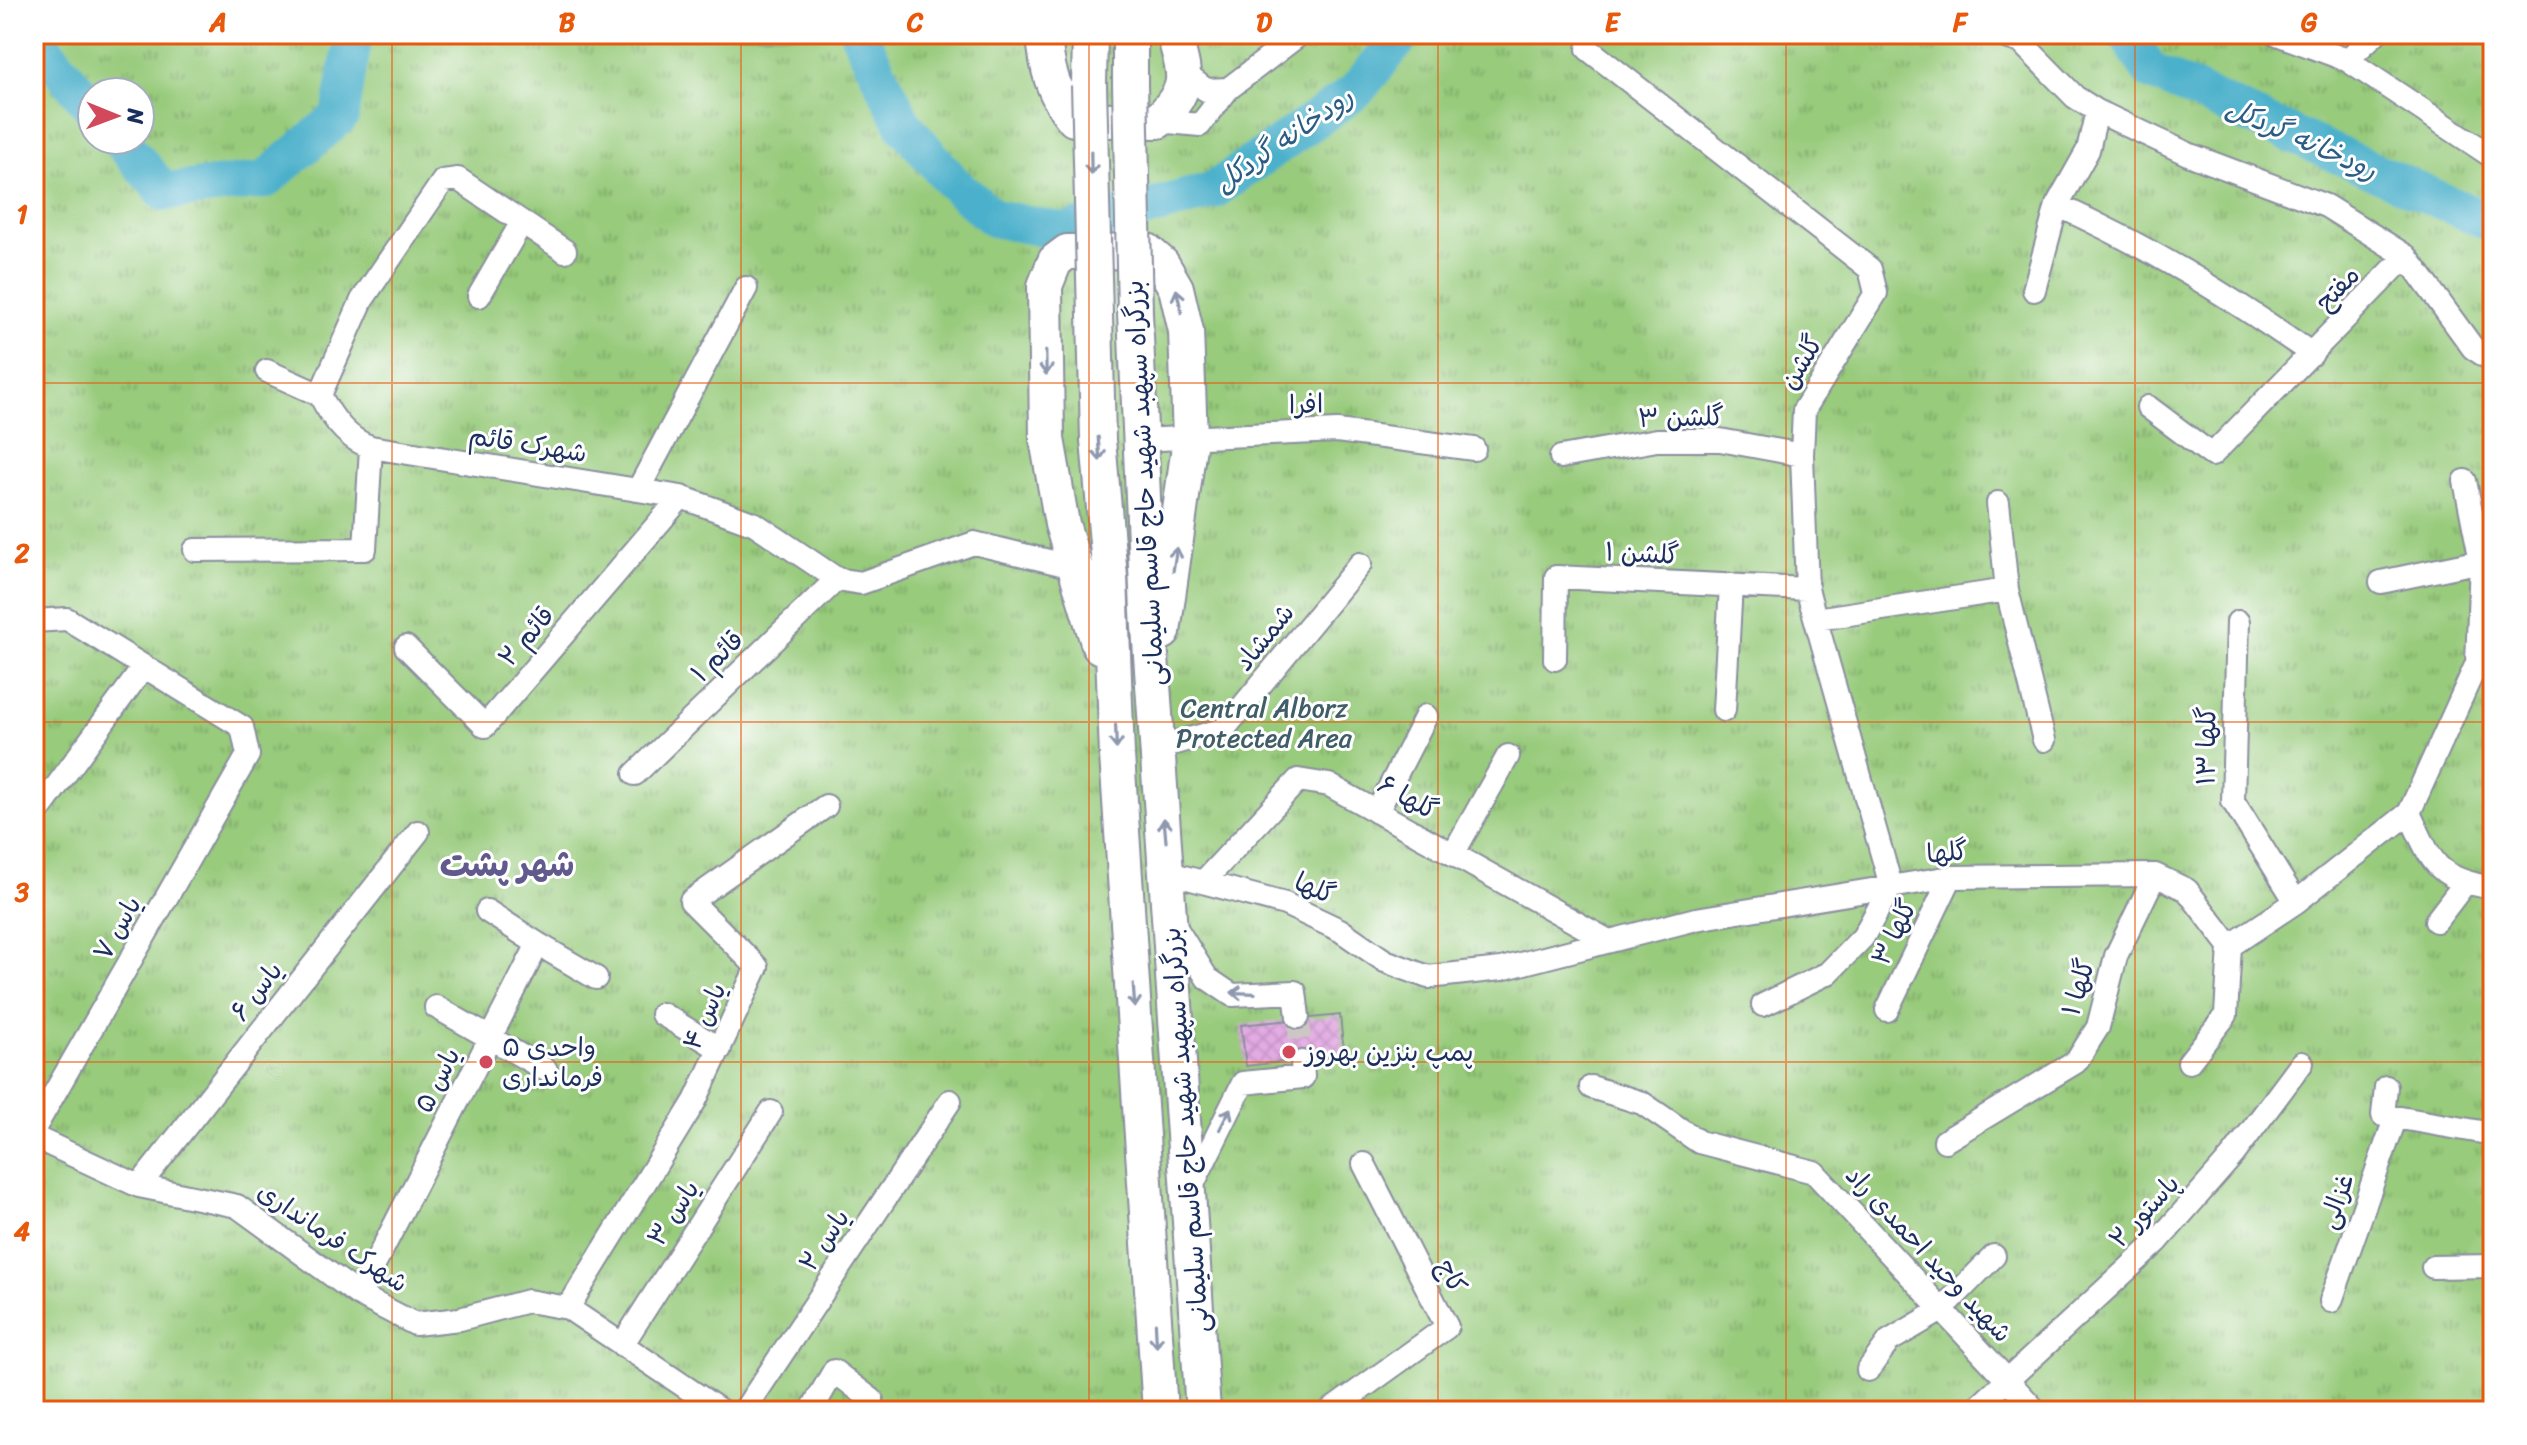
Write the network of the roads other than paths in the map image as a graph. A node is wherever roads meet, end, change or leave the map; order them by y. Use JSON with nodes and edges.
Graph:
{"nodes":[{"id":1,"x":1044,"y":34,"type":"edge"},
{"id":2,"x":1090,"y":34,"type":"edge"},
{"id":3,"x":1130,"y":34,"type":"edge"},
{"id":4,"x":1174,"y":34,"type":"edge"},
{"id":5,"x":1300,"y":34,"type":"edge"},
{"id":6,"x":1997,"y":34,"type":"edge"},
{"id":7,"x":2277,"y":34,"type":"edge"},
{"id":8,"x":2375,"y":34,"type":"edge"},
{"id":9,"x":2305,"y":40,"type":"edge"},
{"id":10,"x":1588,"y":49,"type":"dead end"},
{"id":11,"x":2347,"y":60,"type":"junction"},
{"id":12,"x":1184,"y":73,"type":"junction"},
{"id":13,"x":1228,"y":89,"type":"junction"},
{"id":14,"x":2097,"y":111,"type":"junction"},
{"id":15,"x":1158,"y":121,"type":"junction"},
{"id":16,"x":2493,"y":157,"type":"edge"},
{"id":17,"x":2057,"y":205,"type":"junction"},
{"id":18,"x":522,"y":222,"type":"junction"},
{"id":19,"x":565,"y":251,"type":"dead end"},
{"id":20,"x":2406,"y":256,"type":"junction"},
{"id":21,"x":746,"y":288,"type":"dead end"},
{"id":22,"x":2034,"y":290,"type":"dead end"},
{"id":23,"x":479,"y":296,"type":"dead end"},
{"id":24,"x":2312,"y":354,"type":"junction"},
{"id":25,"x":2493,"y":361,"type":"edge"},
{"id":26,"x":267,"y":371,"type":"dead end"},
{"id":27,"x":320,"y":395,"type":"junction"},
{"id":28,"x":2148,"y":407,"type":"dead end"},
{"id":29,"x":1190,"y":439,"type":"junction"},
{"id":30,"x":1138,"y":440,"type":"junction"},
{"id":31,"x":371,"y":447,"type":"junction"},
{"id":32,"x":1474,"y":449,"type":"dead end"},
{"id":33,"x":1802,"y":455,"type":"junction"},
{"id":34,"x":1561,"y":457,"type":"dead end"},
{"id":35,"x":2465,"y":481,"type":"dead end"},
{"id":36,"x":638,"y":490,"type":"junction"},
{"id":37,"x":681,"y":497,"type":"junction"},
{"id":38,"x":1998,"y":503,"type":"dead end"},
{"id":39,"x":195,"y":550,"type":"dead end"},
{"id":40,"x":2487,"y":559,"type":"edge"},
{"id":41,"x":1360,"y":564,"type":"dead end"},
{"id":42,"x":1076,"y":567,"type":"junction"},
{"id":43,"x":1110,"y":577,"type":"junction"},
{"id":44,"x":837,"y":579,"type":"junction"},
{"id":45,"x":2381,"y":582,"type":"dead end"},
{"id":46,"x":1731,"y":585,"type":"junction"},
{"id":47,"x":1807,"y":589,"type":"junction"},
{"id":48,"x":2007,"y":590,"type":"junction"},
{"id":49,"x":1816,"y":619,"type":"junction"},
{"id":50,"x":34,"y":621,"type":"edge"},
{"id":51,"x":2238,"y":622,"type":"dead end"},
{"id":52,"x":406,"y":647,"type":"dead end"},
{"id":53,"x":1555,"y":659,"type":"dead end"},
{"id":54,"x":143,"y":668,"type":"junction"},
{"id":55,"x":1154,"y":692,"type":"junction"},
{"id":56,"x":1115,"y":700,"type":"junction"},
{"id":57,"x":1724,"y":710,"type":"dead end"},
{"id":58,"x":1426,"y":716,"type":"dead end"},
{"id":59,"x":2044,"y":740,"type":"dead end"},
{"id":60,"x":1158,"y":748,"type":"junction"},
{"id":61,"x":1508,"y":756,"type":"dead end"},
{"id":62,"x":635,"y":774,"type":"dead end"},
{"id":63,"x":826,"y":806,"type":"dead end"},
{"id":64,"x":1377,"y":812,"type":"junction"},
{"id":65,"x":2409,"y":813,"type":"junction"},
{"id":66,"x":34,"y":817,"type":"edge"},
{"id":67,"x":418,"y":832,"type":"dead end"},
{"id":68,"x":1453,"y":854,"type":"junction"},
{"id":69,"x":1169,"y":873,"type":"junction"},
{"id":70,"x":2155,"y":875,"type":"junction"},
{"id":71,"x":1951,"y":877,"type":"junction"},
{"id":72,"x":1205,"y":880,"type":"junction"},
{"id":73,"x":2465,"y":883,"type":"junction"},
{"id":74,"x":1891,"y":886,"type":"junction"},
{"id":75,"x":2493,"y":888,"type":"edge"},
{"id":76,"x":2296,"y":902,"type":"junction"},
{"id":77,"x":487,"y":911,"type":"dead end"},
{"id":78,"x":1172,"y":921,"type":"junction"},
{"id":79,"x":2436,"y":921,"type":"dead end"},
{"id":80,"x":1607,"y":940,"type":"junction"},
{"id":81,"x":538,"y":944,"type":"junction"},
{"id":82,"x":2230,"y":946,"type":"junction"},
{"id":83,"x":596,"y":978,"type":"dead end"},
{"id":84,"x":1763,"y":1005,"type":"dead end"},
{"id":85,"x":436,"y":1007,"type":"dead end"},
{"id":86,"x":1887,"y":1010,"type":"dead end"},
{"id":87,"x":662,"y":1014,"type":"dead end"},
{"id":88,"x":1298,"y":1017,"type":"tunnel mouth"},
{"id":89,"x":490,"y":1039,"type":"junction"},
{"id":90,"x":720,"y":1049,"type":"junction"},
{"id":91,"x":1302,"y":1062,"type":"dead end"},
{"id":92,"x":2189,"y":1062,"type":"dead end"},
{"id":93,"x":2302,"y":1063,"type":"dead end"},
{"id":94,"x":546,"y":1070,"type":"dead end"},
{"id":95,"x":1591,"y":1087,"type":"dead end"},
{"id":96,"x":2386,"y":1087,"type":"dead end"},
{"id":97,"x":950,"y":1101,"type":"dead end"},
{"id":98,"x":771,"y":1112,"type":"dead end"},
{"id":99,"x":2395,"y":1119,"type":"junction"},
{"id":100,"x":34,"y":1129,"type":"edge"},
{"id":101,"x":2493,"y":1134,"type":"edge"},
{"id":102,"x":34,"y":1137,"type":"edge"},
{"id":103,"x":1945,"y":1141,"type":"dead end"},
{"id":104,"x":1364,"y":1164,"type":"dead end"},
{"id":105,"x":139,"y":1186,"type":"junction"},
{"id":106,"x":1190,"y":1189,"type":"junction"},
{"id":107,"x":1994,"y":1256,"type":"dead end"},
{"id":108,"x":2493,"y":1266,"type":"edge"},
{"id":109,"x":2433,"y":1267,"type":"dead end"},
{"id":110,"x":359,"y":1295,"type":"junction"},
{"id":111,"x":2331,"y":1301,"type":"dead end"},
{"id":112,"x":568,"y":1308,"type":"junction"},
{"id":113,"x":1940,"y":1311,"type":"junction"},
{"id":114,"x":622,"y":1345,"type":"junction"},
{"id":115,"x":1868,"y":1370,"type":"dead end"},
{"id":116,"x":2008,"y":1381,"type":"junction"},
{"id":117,"x":872,"y":1400,"type":"dead end"},
{"id":118,"x":721,"y":1411,"type":"edge"},
{"id":119,"x":744,"y":1411,"type":"edge"},
{"id":120,"x":811,"y":1411,"type":"edge"},
{"id":121,"x":1160,"y":1411,"type":"edge"},
{"id":122,"x":1203,"y":1411,"type":"edge"},
{"id":123,"x":1330,"y":1411,"type":"edge"},
{"id":124,"x":1974,"y":1411,"type":"edge"},
{"id":125,"x":2036,"y":1411,"type":"edge"}],
"edges":[{"from":1,"to":15,"type":"highway"},
{"from":2,"to":43,"type":"highway","name":"بزرگراه سپهبد شهید حاج قاسم سلیمانی","one_way":true,"bridge":true},
{"from":3,"to":30,"type":"highway","name":"بزرگراه سپهبد شهید حاج قاسم سلیمانی","bridge":true},
{"from":4,"to":12,"type":"highway"},
{"from":5,"to":13,"type":"street"},
{"from":6,"to":14,"type":"street"},
{"from":7,"to":9,"type":"street"},
{"from":8,"to":11,"type":"street"},
{"from":9,"to":11,"type":"street"},
{"from":10,"to":33,"type":"street","name":"گلشن"},
{"from":11,"to":16,"type":"street"},
{"from":12,"to":13,"type":"street"},
{"from":12,"to":15,"type":"highway"},
{"from":13,"to":15,"type":"street"},
{"from":14,"to":17,"type":"street"},
{"from":14,"to":20,"type":"street"},
{"from":17,"to":22,"type":"street"},
{"from":17,"to":24,"type":"street"},
{"from":18,"to":19,"type":"street"},
{"from":18,"to":23,"type":"street"},
{"from":18,"to":27,"type":"street"},
{"from":20,"to":24,"type":"street","name":"مفتح"},
{"from":20,"to":25,"type":"street"},
{"from":21,"to":36,"type":"street"},
{"from":24,"to":28,"type":"street","name":"مفتح"},
{"from":26,"to":27,"type":"street"},
{"from":27,"to":31,"type":"street","name":"شهرک قائم"},
{"from":29,"to":30,"type":"street","name":"افرا"},
{"from":29,"to":32,"type":"street","name":"افرا"},
{"from":29,"to":42,"type":"highway","one_way":true},
{"from":55,"to":29,"type":"highway","one_way":true},
{"from":30,"to":55,"type":"highway","name":"بزرگراه سپهبد شهید حاج قاسم سلیمانی"},
{"from":31,"to":36,"type":"street","name":"شهرک قائم"},
{"from":31,"to":39,"type":"street"},
{"from":33,"to":34,"type":"street","name":"گلشن ۳"},
{"from":33,"to":47,"type":"street","name":"گلشن"},
{"from":35,"to":40,"type":"street"},
{"from":36,"to":37,"type":"street","name":"شهرک قائم"},
{"from":37,"to":44,"type":"street","name":"شهرک قائم"},
{"from":37,"to":52,"type":"street","name":"قائم ۲"},
{"from":38,"to":48,"type":"street"},
{"from":40,"to":45,"type":"street"},
{"from":40,"to":65,"type":"street"},
{"from":41,"to":60,"type":"street","name":"شمشاد"},
{"from":42,"to":43,"type":"street"},
{"from":42,"to":44,"type":"street"},
{"from":42,"to":56,"type":"highway"},
{"from":43,"to":56,"type":"highway","name":"بزرگراه سپهبد شهید حاج قاسم سلیمانی"},
{"from":44,"to":62,"type":"street","name":"قائم ۱"},
{"from":46,"to":47,"type":"street","name":"گلشن ۱"},
{"from":46,"to":53,"type":"street","name":"گلشن ۱"},
{"from":46,"to":57,"type":"street"},
{"from":47,"to":49,"type":"street","name":"گلشن"},
{"from":48,"to":49,"type":"street"},
{"from":48,"to":59,"type":"street"},
{"from":49,"to":74,"type":"street","name":"گلشن"},
{"from":50,"to":54,"type":"street"},
{"from":51,"to":76,"type":"street","name":"گلها ۱۳"},
{"from":54,"to":66,"type":"street"},
{"from":54,"to":100,"type":"street","name":"یاس ۷"},
{"from":55,"to":60,"type":"highway","name":"بزرگراه سپهبد شهید حاج قاسم سلیمانی"},
{"from":56,"to":121,"type":"highway","name":"بزرگراه سپهبد شهید حاج قاسم سلیمانی","one_way":true},
{"from":58,"to":64,"type":"street"},
{"from":69,"to":60,"type":"highway","name":"بزرگراه سپهبد شهید حاج قاسم سلیمانی","one_way":true},
{"from":61,"to":68,"type":"street"},
{"from":63,"to":90,"type":"street","name":"یاس ۴"},
{"from":64,"to":68,"type":"street","name":"گلها ۶"},
{"from":64,"to":72,"type":"street","name":"گلها ۶"},
{"from":65,"to":73,"type":"street"},
{"from":65,"to":76,"type":"street"},
{"from":67,"to":105,"type":"street","name":"یاس ۶"},
{"from":68,"to":80,"type":"street","name":"گلها ۶"},
{"from":69,"to":72,"type":"street","name":"گلها"},
{"from":69,"to":78,"type":"highway","name":"بزرگراه سپهبد شهید حاج قاسم سلیمانی"},
{"from":70,"to":71,"type":"street","name":"گلها"},
{"from":70,"to":82,"type":"street","name":"گلها"},
{"from":70,"to":103,"type":"street","name":"گلها ۱"},
{"from":71,"to":74,"type":"street","name":"گلها"},
{"from":71,"to":86,"type":"street","name":"گلها ۳"},
{"from":72,"to":80,"type":"street","name":"گلها"},
{"from":73,"to":75,"type":"street"},
{"from":73,"to":79,"type":"street"},
{"from":74,"to":80,"type":"street","name":"گلها"},
{"from":74,"to":84,"type":"street"},
{"from":76,"to":82,"type":"street"},
{"from":77,"to":81,"type":"street"},
{"from":88,"to":78,"type":"street","one_way":true},
{"from":78,"to":106,"type":"highway","name":"بزرگراه سپهبد شهید حاج قاسم سلیمانی"},
{"from":81,"to":83,"type":"street"},
{"from":81,"to":89,"type":"street","name":"یاس ۵"},
{"from":82,"to":92,"type":"street"},
{"from":85,"to":89,"type":"street"},
{"from":87,"to":90,"type":"street"},
{"from":89,"to":94,"type":"street"},
{"from":89,"to":110,"type":"street","name":"یاس ۵"},
{"from":90,"to":112,"type":"street","name":"یاس ۴"},
{"from":106,"to":91,"type":"street","one_way":true},
{"from":93,"to":116,"type":"street","name":"پاستور ۲"},
{"from":95,"to":113,"type":"street","name":"شهید وحید احمدی راد"},
{"from":96,"to":99,"type":"street"},
{"from":97,"to":119,"type":"street","name":"یاس ۲"},
{"from":98,"to":114,"type":"street","name":"یاس ۳"},
{"from":99,"to":101,"type":"street"},
{"from":99,"to":111,"type":"street","name":"غزالی"},
{"from":102,"to":105,"type":"street","name":"شهرک فرمانداری"},
{"from":104,"to":123,"type":"street","name":"کاج"},
{"from":105,"to":110,"type":"street","name":"شهرک فرمانداری"},
{"from":106,"to":122,"type":"highway","name":"بزرگراه سپهبد شهید حاج قاسم سلیمانی"},
{"from":107,"to":113,"type":"street"},
{"from":108,"to":109,"type":"street"},
{"from":110,"to":112,"type":"street","name":"شهرک فرمانداری"},
{"from":112,"to":114,"type":"street","name":"شهرک فرمانداری"},
{"from":113,"to":115,"type":"street"},
{"from":113,"to":116,"type":"street","name":"شهید وحید احمدی راد"},
{"from":114,"to":118,"type":"street","name":"شهرک فرمانداری"},
{"from":116,"to":124,"type":"street","name":"پاستور ۲"},
{"from":116,"to":125,"type":"street","name":"شهید وحید احمدی راد"},
{"from":117,"to":120,"type":"street"}]}
